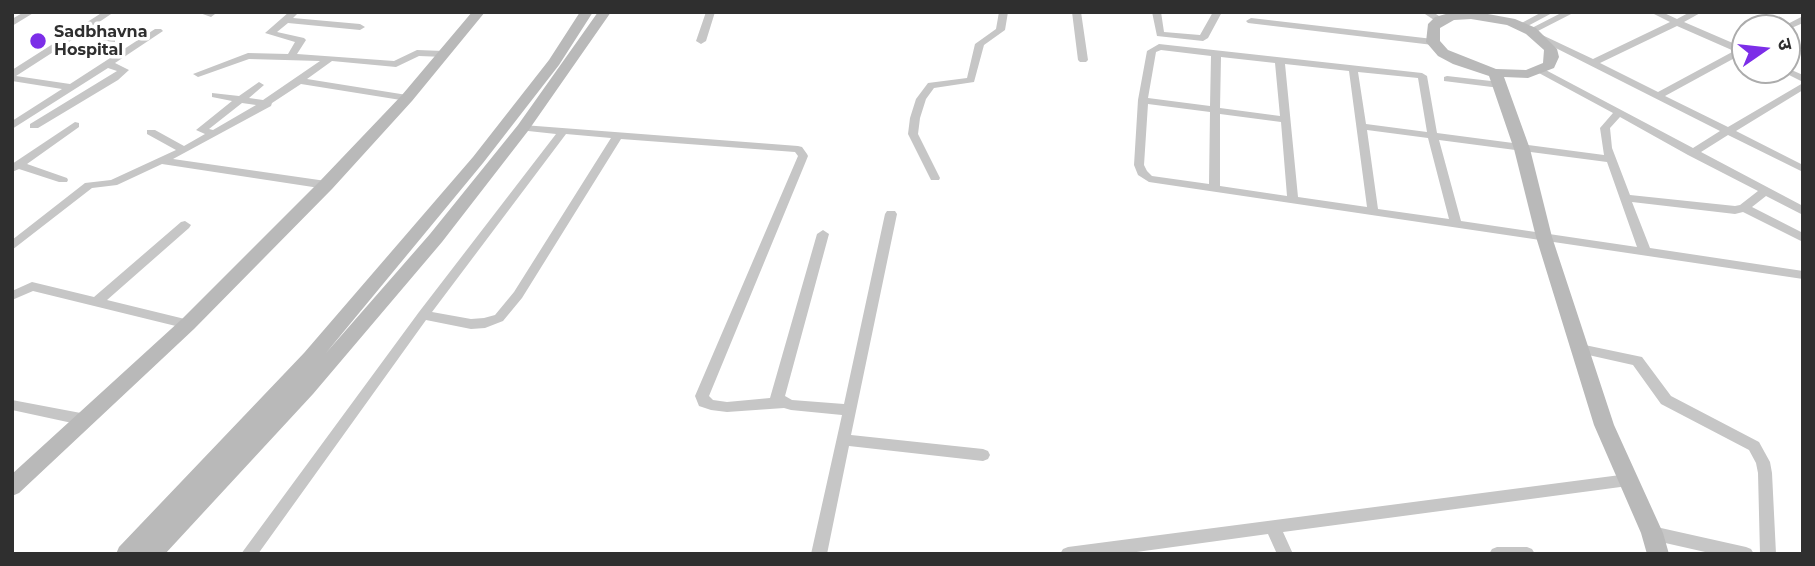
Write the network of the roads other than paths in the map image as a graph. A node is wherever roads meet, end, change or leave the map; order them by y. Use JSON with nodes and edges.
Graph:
{"nodes":[{"id":1,"x":31,"y":12,"type":"edge"},
{"id":2,"x":110,"y":12,"type":"edge"},
{"id":3,"x":295,"y":12,"type":"edge"},
{"id":4,"x":479,"y":12,"type":"edge"},
{"id":5,"x":587,"y":12,"type":"edge"},
{"id":6,"x":603,"y":12,"type":"edge"},
{"id":7,"x":711,"y":12,"type":"edge"},
{"id":8,"x":1004,"y":12,"type":"edge"},
{"id":9,"x":1076,"y":12,"type":"edge"},
{"id":10,"x":1156,"y":12,"type":"edge"},
{"id":11,"x":1218,"y":12,"type":"edge"},
{"id":12,"x":1426,"y":12,"type":"edge"},
{"id":13,"x":1492,"y":12,"type":"edge"},
{"id":14,"x":1550,"y":12,"type":"edge"},
{"id":15,"x":1571,"y":12,"type":"edge"},
{"id":16,"x":1654,"y":12,"type":"edge"},
{"id":17,"x":1698,"y":12,"type":"edge"},
{"id":18,"x":285,"y":20,"type":"junction"},
{"id":19,"x":1440,"y":20,"type":"junction"},
{"id":20,"x":1251,"y":21,"type":"dead end"},
{"id":21,"x":1678,"y":22,"type":"junction"},
{"id":22,"x":12,"y":23,"type":"edge"},
{"id":23,"x":360,"y":27,"type":"dead end"},
{"id":24,"x":1525,"y":29,"type":"junction"},
{"id":25,"x":158,"y":31,"type":"dead end"},
{"id":26,"x":74,"y":35,"type":"junction"},
{"id":27,"x":112,"y":40,"type":"dead end"},
{"id":28,"x":701,"y":41,"type":"dead end"},
{"id":29,"x":1433,"y":42,"type":"junction"},
{"id":30,"x":1731,"y":44,"type":"edge"},
{"id":31,"x":444,"y":54,"type":"junction"},
{"id":32,"x":292,"y":55,"type":"junction"},
{"id":33,"x":1216,"y":55,"type":"junction"},
{"id":34,"x":1731,"y":57,"type":"edge"},
{"id":35,"x":330,"y":58,"type":"junction"},
{"id":36,"x":1083,"y":60,"type":"dead end"},
{"id":37,"x":1280,"y":60,"type":"junction"},
{"id":38,"x":1593,"y":63,"type":"junction"},
{"id":39,"x":107,"y":64,"type":"junction"},
{"id":40,"x":1353,"y":68,"type":"junction"},
{"id":41,"x":1540,"y":71,"type":"junction"},
{"id":42,"x":198,"y":74,"type":"dead end"},
{"id":43,"x":12,"y":76,"type":"edge"},
{"id":44,"x":1447,"y":79,"type":"dead end"},
{"id":45,"x":1497,"y":79,"type":"junction"},
{"id":46,"x":299,"y":81,"type":"junction"},
{"id":47,"x":259,"y":85,"type":"dead end"},
{"id":48,"x":1803,"y":86,"type":"edge"},
{"id":49,"x":70,"y":87,"type":"junction"},
{"id":50,"x":216,"y":95,"type":"dead end"},
{"id":51,"x":1657,"y":96,"type":"junction"},
{"id":52,"x":407,"y":98,"type":"junction"},
{"id":53,"x":241,"y":99,"type":"junction"},
{"id":54,"x":1143,"y":100,"type":"junction"},
{"id":55,"x":267,"y":104,"type":"junction"},
{"id":56,"x":1214,"y":110,"type":"junction"},
{"id":57,"x":1618,"y":113,"type":"junction"},
{"id":58,"x":1286,"y":120,"type":"junction"},
{"id":59,"x":75,"y":125,"type":"dead end"},
{"id":60,"x":12,"y":126,"type":"edge"},
{"id":61,"x":34,"y":126,"type":"dead end"},
{"id":62,"x":1360,"y":126,"type":"junction"},
{"id":63,"x":523,"y":128,"type":"junction"},
{"id":64,"x":563,"y":131,"type":"junction"},
{"id":65,"x":1727,"y":131,"type":"junction"},
{"id":66,"x":151,"y":132,"type":"dead end"},
{"id":67,"x":214,"y":134,"type":"junction"},
{"id":68,"x":617,"y":136,"type":"junction"},
{"id":69,"x":1433,"y":138,"type":"junction"},
{"id":70,"x":1522,"y":149,"type":"junction"},
{"id":71,"x":184,"y":150,"type":"junction"},
{"id":72,"x":1692,"y":153,"type":"junction"},
{"id":73,"x":1611,"y":159,"type":"junction"},
{"id":74,"x":161,"y":161,"type":"junction"},
{"id":75,"x":16,"y":167,"type":"edge"},
{"id":76,"x":1802,"y":169,"type":"edge"},
{"id":77,"x":935,"y":178,"type":"dead end"},
{"id":78,"x":63,"y":180,"type":"dead end"},
{"id":79,"x":326,"y":185,"type":"junction"},
{"id":80,"x":1214,"y":190,"type":"junction"},
{"id":81,"x":1765,"y":191,"type":"junction"},
{"id":82,"x":1626,"y":198,"type":"junction"},
{"id":83,"x":1293,"y":199,"type":"junction"},
{"id":84,"x":1744,"y":208,"type":"junction"},
{"id":85,"x":1373,"y":211,"type":"junction"},
{"id":86,"x":1803,"y":211,"type":"edge"},
{"id":87,"x":891,"y":214,"type":"dead end"},
{"id":88,"x":1456,"y":224,"type":"junction"},
{"id":89,"x":185,"y":225,"type":"dead end"},
{"id":90,"x":823,"y":234,"type":"dead end"},
{"id":91,"x":1544,"y":237,"type":"junction"},
{"id":92,"x":1803,"y":238,"type":"edge"},
{"id":93,"x":12,"y":246,"type":"edge"},
{"id":94,"x":1645,"y":252,"type":"junction"},
{"id":95,"x":1803,"y":275,"type":"edge"},
{"id":96,"x":12,"y":296,"type":"edge"},
{"id":97,"x":96,"y":302,"type":"junction"},
{"id":98,"x":423,"y":315,"type":"junction"},
{"id":99,"x":188,"y":324,"type":"junction"},
{"id":100,"x":1580,"y":349,"type":"junction"},
{"id":101,"x":783,"y":403,"type":"junction"},
{"id":102,"x":12,"y":405,"type":"edge"},
{"id":103,"x":850,"y":410,"type":"junction"},
{"id":104,"x":86,"y":420,"type":"junction"},
{"id":105,"x":844,"y":440,"type":"junction"},
{"id":106,"x":983,"y":455,"type":"dead end"},
{"id":107,"x":1628,"y":480,"type":"junction"},
{"id":108,"x":12,"y":487,"type":"edge"},
{"id":109,"x":1273,"y":528,"type":"junction"},
{"id":110,"x":1652,"y":533,"type":"junction"},
{"id":111,"x":1145,"y":549,"type":"edge"},
{"id":112,"x":1076,"y":553,"type":"edge"},
{"id":113,"x":127,"y":554,"type":"edge"},
{"id":114,"x":150,"y":554,"type":"edge"},
{"id":115,"x":249,"y":554,"type":"edge"},
{"id":116,"x":819,"y":554,"type":"edge"},
{"id":117,"x":1285,"y":554,"type":"edge"},
{"id":118,"x":1497,"y":554,"type":"edge"},
{"id":119,"x":1527,"y":554,"type":"edge"},
{"id":120,"x":1658,"y":554,"type":"edge"},
{"id":121,"x":1746,"y":554,"type":"edge"},
{"id":122,"x":1768,"y":554,"type":"edge"}],
"edges":[{"from":1,"to":22,"type":"street"},
{"from":2,"to":26,"type":"street"},
{"from":3,"to":18,"type":"street"},
{"from":4,"to":31,"type":"main road"},
{"from":5,"to":113,"type":"main road"},
{"from":6,"to":63,"type":"main road"},
{"from":7,"to":28,"type":"street"},
{"from":8,"to":77,"type":"street"},
{"from":9,"to":36,"type":"street"},
{"from":10,"to":11,"type":"street"},
{"from":12,"to":19,"type":"street"},
{"from":13,"to":24,"type":"main road"},
{"from":14,"to":24,"type":"street"},
{"from":15,"to":24,"type":"street"},
{"from":16,"to":21,"type":"street"},
{"from":17,"to":21,"type":"street"},
{"from":18,"to":23,"type":"street"},
{"from":18,"to":32,"type":"street"},
{"from":19,"to":24,"type":"main road"},
{"from":19,"to":29,"type":"main road"},
{"from":20,"to":29,"type":"street"},
{"from":21,"to":30,"type":"street"},
{"from":21,"to":38,"type":"street"},
{"from":24,"to":38,"type":"street"},
{"from":24,"to":41,"type":"main road"},
{"from":25,"to":39,"type":"street"},
{"from":26,"to":27,"type":"street"},
{"from":26,"to":43,"type":"street"},
{"from":29,"to":45,"type":"main road"},
{"from":31,"to":35,"type":"street"},
{"from":31,"to":52,"type":"main road"},
{"from":32,"to":35,"type":"street"},
{"from":32,"to":42,"type":"street"},
{"from":33,"to":37,"type":"street"},
{"from":33,"to":54,"type":"street"},
{"from":33,"to":56,"type":"street"},
{"from":34,"to":51,"type":"street"},
{"from":35,"to":46,"type":"street"},
{"from":37,"to":40,"type":"street"},
{"from":37,"to":58,"type":"street"},
{"from":38,"to":51,"type":"street"},
{"from":39,"to":49,"type":"street"},
{"from":39,"to":61,"type":"street"},
{"from":40,"to":62,"type":"street"},
{"from":40,"to":69,"type":"street"},
{"from":41,"to":45,"type":"main road"},
{"from":41,"to":57,"type":"street"},
{"from":43,"to":49,"type":"street"},
{"from":44,"to":45,"type":"street"},
{"from":45,"to":70,"type":"main road"},
{"from":46,"to":52,"type":"street"},
{"from":46,"to":55,"type":"street"},
{"from":47,"to":53,"type":"street"},
{"from":48,"to":65,"type":"street"},
{"from":49,"to":60,"type":"street"},
{"from":50,"to":53,"type":"street"},
{"from":51,"to":65,"type":"street"},
{"from":52,"to":79,"type":"main road"},
{"from":53,"to":55,"type":"street"},
{"from":53,"to":67,"type":"street"},
{"from":54,"to":56,"type":"street"},
{"from":54,"to":80,"type":"street"},
{"from":55,"to":67,"type":"street"},
{"from":56,"to":58,"type":"street"},
{"from":56,"to":80,"type":"street"},
{"from":57,"to":72,"type":"street"},
{"from":57,"to":73,"type":"street"},
{"from":58,"to":83,"type":"street"},
{"from":59,"to":75,"type":"street"},
{"from":62,"to":69,"type":"street"},
{"from":62,"to":85,"type":"street"},
{"from":63,"to":64,"type":"street"},
{"from":63,"to":114,"type":"main road"},
{"from":64,"to":68,"type":"street"},
{"from":64,"to":98,"type":"street"},
{"from":65,"to":72,"type":"street"},
{"from":65,"to":76,"type":"street"},
{"from":66,"to":71,"type":"street"},
{"from":67,"to":71,"type":"street"},
{"from":68,"to":98,"type":"street"},
{"from":68,"to":101,"type":"street"},
{"from":69,"to":70,"type":"street"},
{"from":69,"to":88,"type":"street"},
{"from":70,"to":73,"type":"street"},
{"from":70,"to":91,"type":"main road"},
{"from":71,"to":74,"type":"street"},
{"from":72,"to":81,"type":"street"},
{"from":73,"to":82,"type":"street"},
{"from":74,"to":79,"type":"street"},
{"from":74,"to":93,"type":"street"},
{"from":75,"to":78,"type":"street"},
{"from":79,"to":99,"type":"main road"},
{"from":80,"to":83,"type":"street"},
{"from":81,"to":84,"type":"street"},
{"from":81,"to":86,"type":"street"},
{"from":82,"to":84,"type":"street"},
{"from":82,"to":94,"type":"street"},
{"from":83,"to":85,"type":"street"},
{"from":84,"to":92,"type":"street"},
{"from":85,"to":88,"type":"street"},
{"from":87,"to":103,"type":"street"},
{"from":88,"to":91,"type":"street"},
{"from":89,"to":97,"type":"street"},
{"from":90,"to":101,"type":"street"},
{"from":91,"to":94,"type":"street"},
{"from":91,"to":100,"type":"main road"},
{"from":94,"to":95,"type":"street"},
{"from":96,"to":97,"type":"street"},
{"from":97,"to":99,"type":"street"},
{"from":98,"to":115,"type":"street"},
{"from":99,"to":104,"type":"main road"},
{"from":100,"to":107,"type":"main road"},
{"from":100,"to":122,"type":"street"},
{"from":101,"to":103,"type":"street"},
{"from":102,"to":104,"type":"street"},
{"from":103,"to":105,"type":"street"},
{"from":104,"to":108,"type":"main road"},
{"from":105,"to":106,"type":"street"},
{"from":105,"to":116,"type":"street"},
{"from":107,"to":109,"type":"street"},
{"from":107,"to":110,"type":"main road"},
{"from":109,"to":111,"type":"street"},
{"from":109,"to":117,"type":"street"},
{"from":110,"to":120,"type":"main road"},
{"from":110,"to":121,"type":"street"},
{"from":111,"to":112,"type":"street"},
{"from":118,"to":119,"type":"street"}]}
